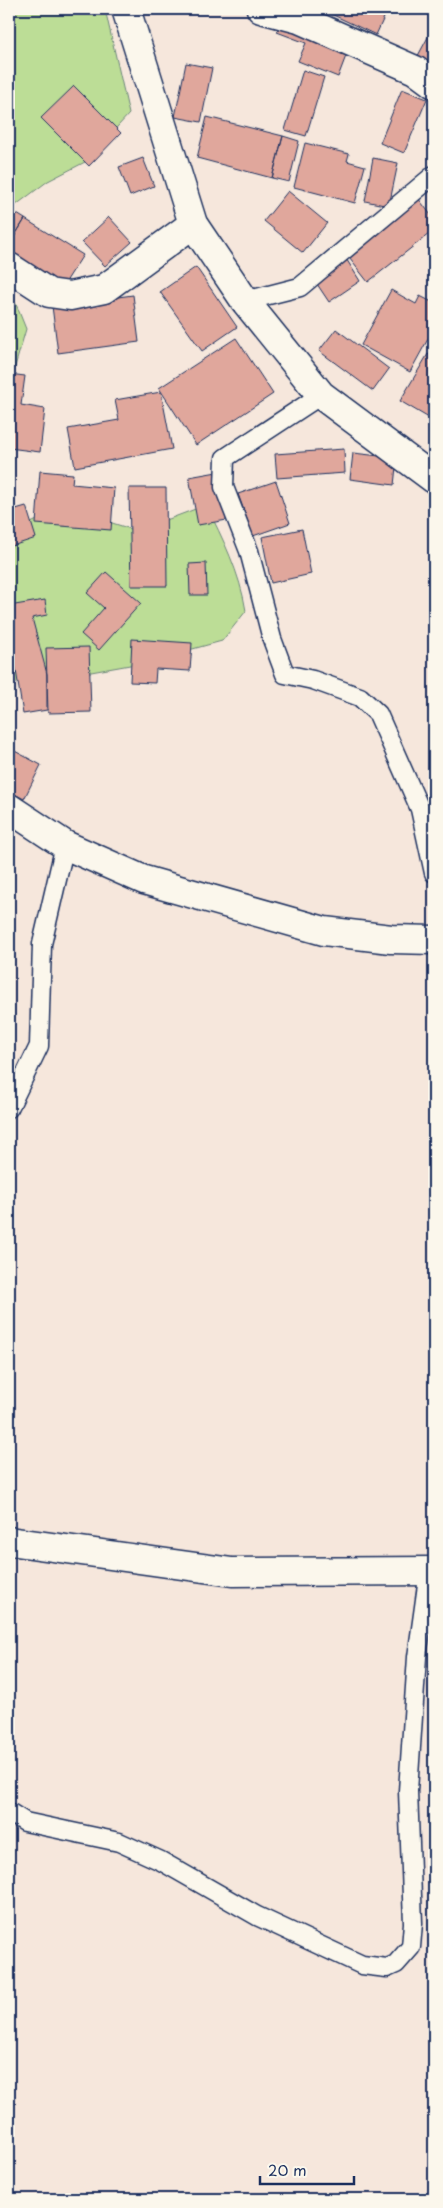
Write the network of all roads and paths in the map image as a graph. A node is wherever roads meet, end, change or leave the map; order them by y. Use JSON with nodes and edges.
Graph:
{"nodes":[{"id":1,"x":126,"y":9,"type":"edge"},
{"id":2,"x":261,"y":9,"type":"edge"},
{"id":3,"x":434,"y":84,"type":"edge"},
{"id":4,"x":434,"y":176,"type":"edge"},
{"id":5,"x":193,"y":224,"type":"junction"},
{"id":6,"x":9,"y":267,"type":"edge"},
{"id":7,"x":245,"y":301,"type":"junction"},
{"id":8,"x":321,"y":395,"type":"junction"},
{"id":9,"x":434,"y":479,"type":"edge"},
{"id":10,"x":9,"y":808,"type":"edge"},
{"id":11,"x":64,"y":845,"type":"junction"},
{"id":12,"x":434,"y":874,"type":"edge"},
{"id":13,"x":434,"y":940,"type":"edge"},
{"id":14,"x":9,"y":1108,"type":"edge"},
{"id":15,"x":9,"y":1541,"type":"edge"},
{"id":16,"x":432,"y":1571,"type":"edge"},
{"id":17,"x":9,"y":1812,"type":"edge"}],
"edges":[{"from":1,"to":5,"type":"street"},
{"from":2,"to":3,"type":"street"},
{"from":4,"to":7,"type":"lane"},
{"from":5,"to":6,"type":"street"},
{"from":5,"to":7,"type":"street"},
{"from":7,"to":8,"type":"street"},
{"from":8,"to":9,"type":"street"},
{"from":8,"to":12,"type":"lane"},
{"from":10,"to":11,"type":"street"},
{"from":11,"to":13,"type":"street"},
{"from":11,"to":14,"type":"lane"},
{"from":15,"to":16,"type":"street"},
{"from":16,"to":17,"type":"lane"}]}
